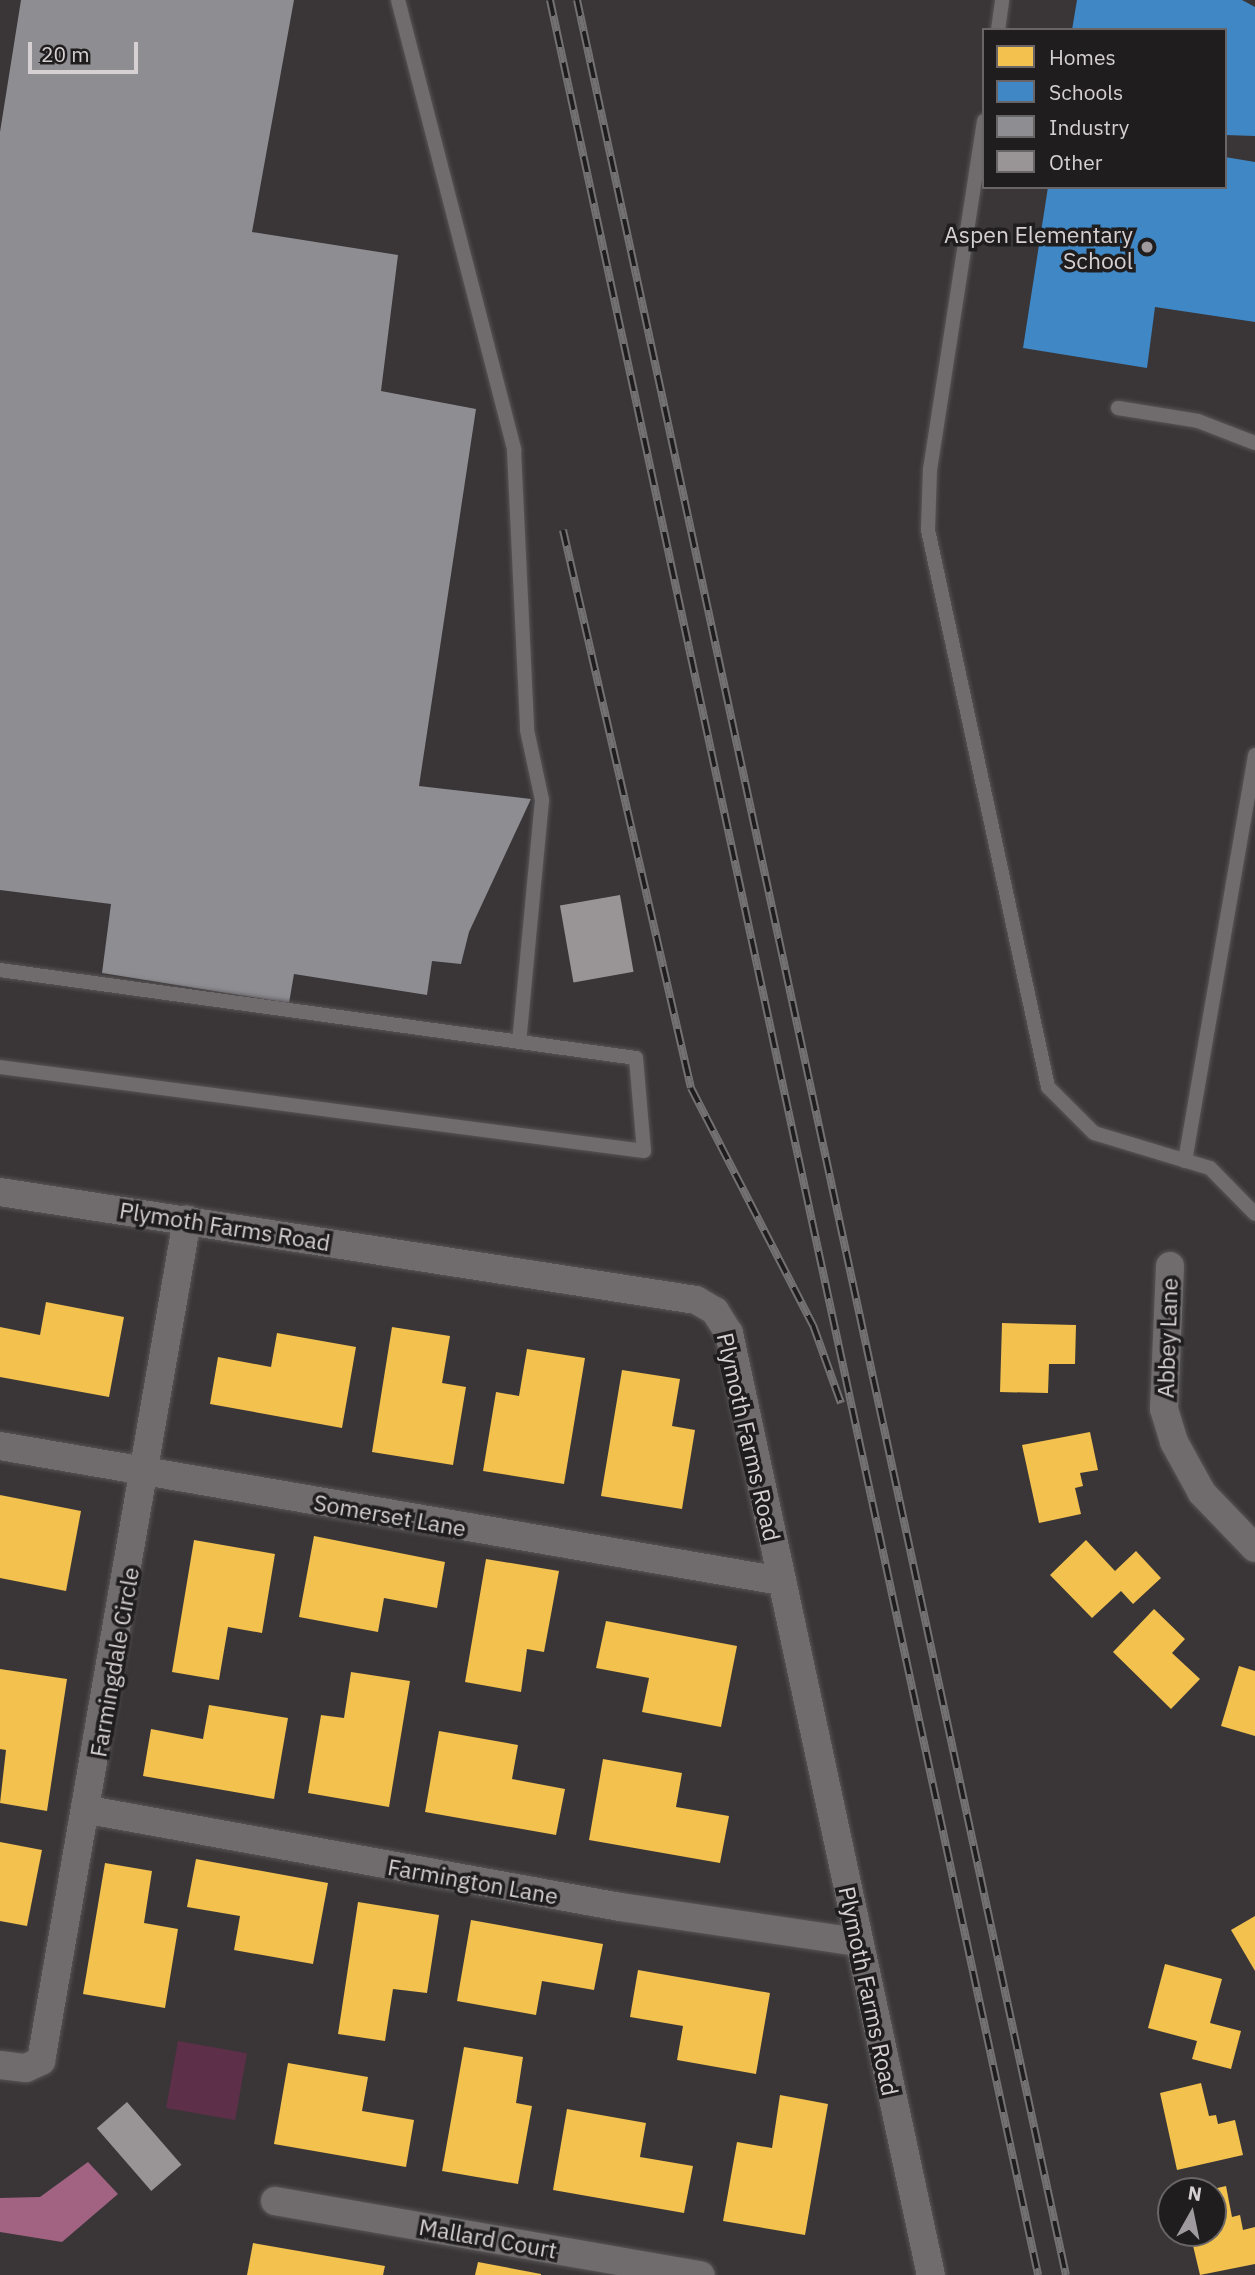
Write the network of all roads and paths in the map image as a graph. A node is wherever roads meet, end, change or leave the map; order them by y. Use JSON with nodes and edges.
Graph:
{"nodes":[{"id":1,"x":398,"y":0,"type":"edge"},
{"id":2,"x":1002,"y":0,"type":"edge"},
{"id":3,"x":998,"y":28,"type":"edge"},
{"id":4,"x":982,"y":134,"type":"edge"},
{"id":5,"x":1118,"y":408,"type":"dead end"},
{"id":6,"x":1255,"y":443,"type":"edge"},
{"id":7,"x":1255,"y":755,"type":"edge"},
{"id":8,"x":0,"y":970,"type":"edge"},
{"id":9,"x":519,"y":1042,"type":"junction"},
{"id":10,"x":0,"y":1067,"type":"edge"},
{"id":11,"x":1185,"y":1161,"type":"junction"},
{"id":12,"x":0,"y":1192,"type":"edge"},
{"id":13,"x":1255,"y":1214,"type":"edge"},
{"id":14,"x":187,"y":1220,"type":"junction"},
{"id":15,"x":1170,"y":1266,"type":"dead end"},
{"id":16,"x":0,"y":1446,"type":"edge"},
{"id":17,"x":147,"y":1472,"type":"junction"},
{"id":18,"x":1255,"y":1548,"type":"edge"},
{"id":19,"x":781,"y":1581,"type":"junction"},
{"id":20,"x":89,"y":1810,"type":"junction"},
{"id":21,"x":858,"y":1942,"type":"junction"},
{"id":22,"x":0,"y":2065,"type":"edge"},
{"id":23,"x":275,"y":2201,"type":"dead end"},
{"id":24,"x":701,"y":2275,"type":"edge"},
{"id":25,"x":931,"y":2275,"type":"edge"}],
"edges":[{"from":1,"to":9,"type":"lane"},
{"from":2,"to":3,"type":"lane"},
{"from":4,"to":11,"type":"lane"},
{"from":5,"to":6,"type":"lane"},
{"from":7,"to":11,"type":"lane"},
{"from":8,"to":9,"type":"lane"},
{"from":9,"to":10,"type":"lane"},
{"from":11,"to":13,"type":"lane"},
{"from":12,"to":14,"type":"street","name":"Plymoth Farms Road"},
{"from":14,"to":17,"type":"street","name":"Farmingdale Circle"},
{"from":14,"to":19,"type":"street","name":"Plymoth Farms Road"},
{"from":15,"to":18,"type":"street","name":"Abbey Lane"},
{"from":16,"to":17,"type":"street","name":"Somerset Lane"},
{"from":17,"to":19,"type":"street","name":"Somerset Lane"},
{"from":17,"to":20,"type":"street","name":"Farmingdale Circle"},
{"from":19,"to":21,"type":"street","name":"Plymoth Farms Road"},
{"from":20,"to":21,"type":"street","name":"Farmington Lane"},
{"from":20,"to":22,"type":"street","name":"Farmingdale Circle"},
{"from":21,"to":25,"type":"street","name":"Plymoth Farms Road"},
{"from":23,"to":24,"type":"street","name":"Mallard Court"}]}
